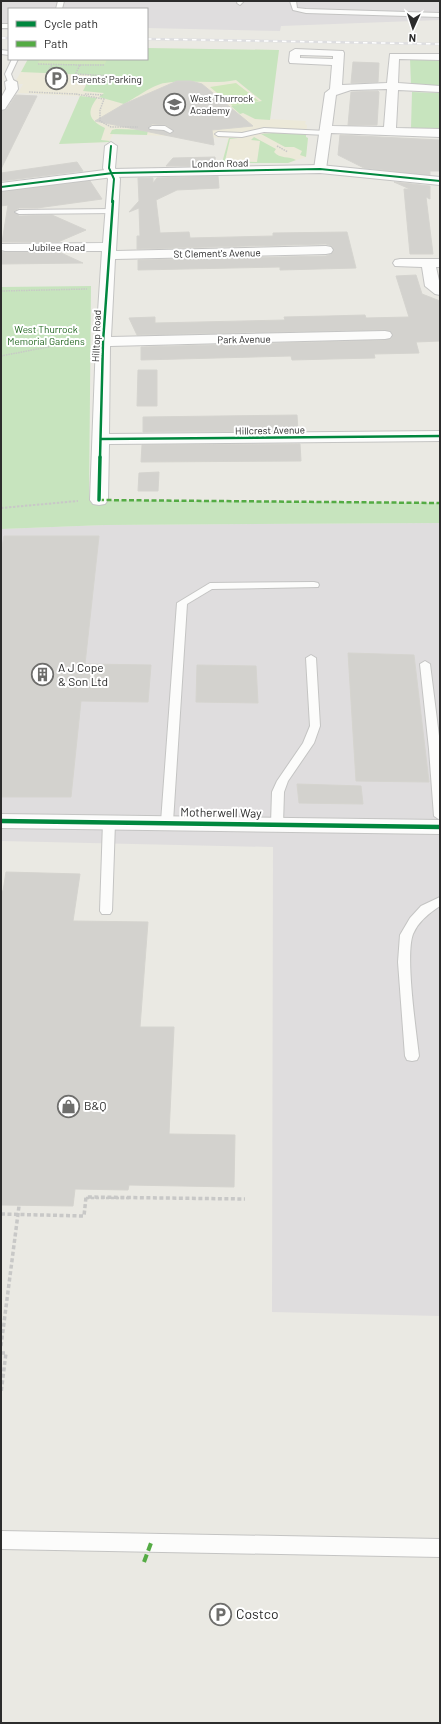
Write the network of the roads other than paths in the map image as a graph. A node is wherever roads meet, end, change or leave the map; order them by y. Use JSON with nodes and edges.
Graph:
{"nodes":[{"id":1,"x":293,"y":1,"type":"edge"},
{"id":2,"x":440,"y":15,"type":"edge"},
{"id":3,"x":440,"y":57,"type":"edge"},
{"id":4,"x":15,"y":60,"type":"edge"},
{"id":5,"x":338,"y":62,"type":"dead end"},
{"id":6,"x":393,"y":87,"type":"junction"},
{"id":7,"x":17,"y":88,"type":"joint"},
{"id":8,"x":336,"y":89,"type":"junction"},
{"id":9,"x":440,"y":89,"type":"edge"},
{"id":10,"x":1,"y":107,"type":"edge"},
{"id":11,"x":152,"y":128,"type":"road end"},
{"id":12,"x":170,"y":131,"type":"dead end"},
{"id":13,"x":326,"y":131,"type":"junction"},
{"id":14,"x":390,"y":131,"type":"junction"},
{"id":15,"x":440,"y":133,"type":"edge"},
{"id":16,"x":218,"y":134,"type":"dead end"},
{"id":17,"x":111,"y":146,"type":"dead end"},
{"id":18,"x":320,"y":169,"type":"junction"},
{"id":19,"x":113,"y":174,"type":"junction"},
{"id":20,"x":440,"y":181,"type":"edge"},
{"id":21,"x":1,"y":187,"type":"edge"},
{"id":22,"x":112,"y":211,"type":"junction"},
{"id":23,"x":19,"y":212,"type":"dead end"},
{"id":24,"x":5,"y":247,"type":"dead end"},
{"id":25,"x":326,"y":250,"type":"dead end"},
{"id":26,"x":108,"y":251,"type":"junction"},
{"id":27,"x":400,"y":263,"type":"dead end"},
{"id":28,"x":434,"y":263,"type":"edge"},
{"id":29,"x":440,"y":291,"type":"edge"},
{"id":30,"x":385,"y":335,"type":"dead end"},
{"id":31,"x":97,"y":340,"type":"junction"},
{"id":32,"x":440,"y":436,"type":"edge"},
{"id":33,"x":101,"y":439,"type":"junction"},
{"id":34,"x":99,"y":500,"type":"road end"},
{"id":35,"x":314,"y":585,"type":"dead end"},
{"id":36,"x":311,"y":658,"type":"dead end"},
{"id":37,"x":425,"y":664,"type":"dead end"},
{"id":38,"x":440,"y":816,"type":"edge"},
{"id":39,"x":1,"y":821,"type":"edge"},
{"id":40,"x":109,"y":822,"type":"junction"},
{"id":41,"x":167,"y":822,"type":"junction"},
{"id":42,"x":277,"y":824,"type":"junction"},
{"id":43,"x":440,"y":827,"type":"edge"},
{"id":44,"x":440,"y":901,"type":"edge"},
{"id":45,"x":106,"y":911,"type":"dead end"},
{"id":46,"x":412,"y":1056,"type":"dead end"},
{"id":47,"x":1,"y":1540,"type":"edge"},
{"id":48,"x":440,"y":1548,"type":"edge"}],
"edges":[{"from":1,"to":2,"type":"lane"},
{"from":3,"to":6,"type":"street"},
{"from":4,"to":7,"type":"lane"},
{"from":5,"to":8,"type":"street"},
{"from":6,"to":8,"type":"street"},
{"from":6,"to":9,"type":"street"},
{"from":6,"to":14,"type":"street"},
{"from":7,"to":10,"type":"street"},
{"from":8,"to":13,"type":"street"},
{"from":11,"to":12,"type":"lane"},
{"from":13,"to":14,"type":"street"},
{"from":13,"to":16,"type":"lane"},
{"from":13,"to":18,"type":"street"},
{"from":14,"to":15,"type":"street"},
{"from":17,"to":19,"type":"street","name":"Hilltop Road"},
{"from":18,"to":19,"type":"street","name":"London Road"},
{"from":18,"to":20,"type":"street","name":"London Road"},
{"from":19,"to":21,"type":"street","name":"London Road"},
{"from":19,"to":22,"type":"street","name":"Hilltop Road"},
{"from":22,"to":23,"type":"lane"},
{"from":22,"to":26,"type":"street","name":"Hilltop Road"},
{"from":24,"to":26,"type":"street","name":"Jubilee Road"},
{"from":25,"to":26,"type":"street","name":"St Clement's Avenue"},
{"from":26,"to":31,"type":"street","name":"Hilltop Road"},
{"from":27,"to":28,"type":"street"},
{"from":28,"to":29,"type":"street"},
{"from":30,"to":31,"type":"street","name":"Park Avenue"},
{"from":31,"to":33,"type":"street","name":"Hilltop Road"},
{"from":32,"to":33,"type":"street","name":"Hillcrest Avenue"},
{"from":33,"to":34,"type":"street","name":"Hilltop Road"},
{"from":35,"to":41,"type":"lane"},
{"from":36,"to":42,"type":"lane"},
{"from":37,"to":38,"type":"lane"},
{"from":39,"to":40,"type":"street","name":"Motherwell Way"},
{"from":40,"to":41,"type":"street","name":"Motherwell Way"},
{"from":40,"to":45,"type":"lane"},
{"from":41,"to":42,"type":"street","name":"Motherwell Way"},
{"from":42,"to":43,"type":"street","name":"Motherwell Way"},
{"from":44,"to":46,"type":"lane"},
{"from":47,"to":48,"type":"lane"}]}
